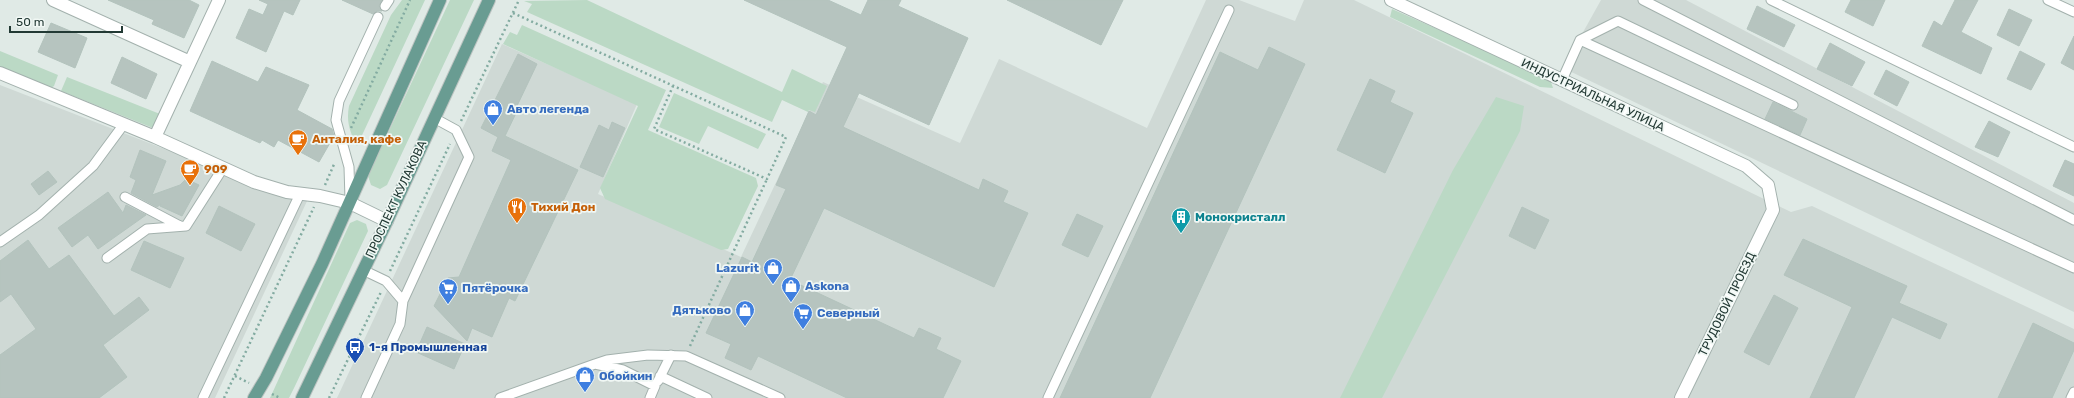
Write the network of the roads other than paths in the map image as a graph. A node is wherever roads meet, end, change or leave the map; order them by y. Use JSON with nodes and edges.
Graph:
{"nodes":[{"id":1,"x":53,"y":0,"type":"edge"},
{"id":2,"x":219,"y":0,"type":"edge"},
{"id":3,"x":440,"y":0,"type":"edge"},
{"id":4,"x":488,"y":0,"type":"edge"},
{"id":5,"x":1391,"y":0,"type":"edge"},
{"id":6,"x":1643,"y":0,"type":"edge"},
{"id":7,"x":1771,"y":0,"type":"edge"},
{"id":8,"x":2048,"y":0,"type":"edge"},
{"id":9,"x":1229,"y":10,"type":"dead end"},
{"id":10,"x":2074,"y":12,"type":"edge"},
{"id":11,"x":378,"y":17,"type":"dead end"},
{"id":12,"x":1580,"y":40,"type":"junction"},
{"id":13,"x":190,"y":62,"type":"junction"},
{"id":14,"x":0,"y":73,"type":"edge"},
{"id":15,"x":1562,"y":80,"type":"junction"},
{"id":16,"x":1793,"y":105,"type":"dead end"},
{"id":17,"x":434,"y":118,"type":"junction"},
{"id":18,"x":124,"y":124,"type":"junction"},
{"id":19,"x":155,"y":137,"type":"junction"},
{"id":20,"x":2074,"y":147,"type":"edge"},
{"id":21,"x":223,"y":168,"type":"junction"},
{"id":22,"x":300,"y":194,"type":"junction"},
{"id":23,"x":125,"y":196,"type":"dead end"},
{"id":24,"x":350,"y":203,"type":"junction"},
{"id":25,"x":1773,"y":210,"type":"joint"},
{"id":26,"x":2074,"y":220,"type":"edge"},
{"id":27,"x":387,"y":221,"type":"junction"},
{"id":28,"x":180,"y":226,"type":"junction"},
{"id":29,"x":0,"y":242,"type":"edge"},
{"id":30,"x":107,"y":258,"type":"dead end"},
{"id":31,"x":2074,"y":268,"type":"edge"},
{"id":32,"x":363,"y":270,"type":"junction"},
{"id":33,"x":403,"y":301,"type":"junction"},
{"id":34,"x":671,"y":355,"type":"junction"},
{"id":35,"x":595,"y":364,"type":"junction"},
{"id":36,"x":660,"y":376,"type":"junction"},
{"id":37,"x":655,"y":386,"type":"junction"},
{"id":38,"x":2074,"y":392,"type":"edge"},
{"id":39,"x":203,"y":398,"type":"edge"},
{"id":40,"x":254,"y":398,"type":"edge"},
{"id":41,"x":302,"y":398,"type":"edge"},
{"id":42,"x":366,"y":398,"type":"edge"},
{"id":43,"x":500,"y":398,"type":"edge"},
{"id":44,"x":650,"y":398,"type":"edge"},
{"id":45,"x":707,"y":398,"type":"edge"},
{"id":46,"x":780,"y":398,"type":"edge"},
{"id":47,"x":1048,"y":398,"type":"edge"},
{"id":48,"x":1681,"y":398,"type":"edge"},
{"id":49,"x":2071,"y":398,"type":"edge"}],
"edges":[{"from":1,"to":13,"type":"street"},
{"from":2,"to":13,"type":"street"},
{"from":3,"to":24,"type":"main road"},
{"from":4,"to":17,"type":"main road","name":"ПРОСПЕКТ КУЛАКОВА"},
{"from":5,"to":15,"type":"street","name":"ИНДУСТРИАЛЬНАЯ УЛИЦА"},
{"from":6,"to":26,"type":"lane"},
{"from":7,"to":20,"type":"lane"},
{"from":8,"to":10,"type":"lane"},
{"from":9,"to":47,"type":"lane"},
{"from":11,"to":24,"type":"lane"},
{"from":12,"to":15,"type":"lane"},
{"from":12,"to":16,"type":"lane"},
{"from":12,"to":31,"type":"lane"},
{"from":13,"to":19,"type":"street"},
{"from":14,"to":18,"type":"street"},
{"from":15,"to":25,"type":"street","name":"ИНДУСТРИАЛЬНАЯ УЛИЦА"},
{"from":17,"to":27,"type":"main road","name":"ПРОСПЕКТ КУЛАКОВА"},
{"from":17,"to":33,"type":"lane"},
{"from":18,"to":19,"type":"street"},
{"from":18,"to":29,"type":"lane"},
{"from":19,"to":21,"type":"street"},
{"from":21,"to":22,"type":"street"},
{"from":21,"to":28,"type":"lane"},
{"from":22,"to":24,"type":"street"},
{"from":22,"to":39,"type":"lane"},
{"from":23,"to":28,"type":"lane"},
{"from":24,"to":27,"type":"street"},
{"from":24,"to":40,"type":"main road"},
{"from":25,"to":48,"type":"street","name":"ТРУДОВОЙ ПРОЕЗД"},
{"from":27,"to":32,"type":"main road","name":"ПРОСПЕКТ КУЛАКОВА"},
{"from":28,"to":30,"type":"lane"},
{"from":32,"to":33,"type":"lane"},
{"from":32,"to":41,"type":"main road","name":"ПРОСПЕКТ КУЛАКОВА"},
{"from":33,"to":42,"type":"lane"},
{"from":34,"to":35,"type":"lane"},
{"from":34,"to":36,"type":"lane"},
{"from":34,"to":46,"type":"lane"},
{"from":35,"to":37,"type":"lane"},
{"from":35,"to":43,"type":"lane"},
{"from":36,"to":37,"type":"lane"},
{"from":36,"to":45,"type":"lane"},
{"from":37,"to":44,"type":"lane"},
{"from":38,"to":49,"type":"lane"}]}
